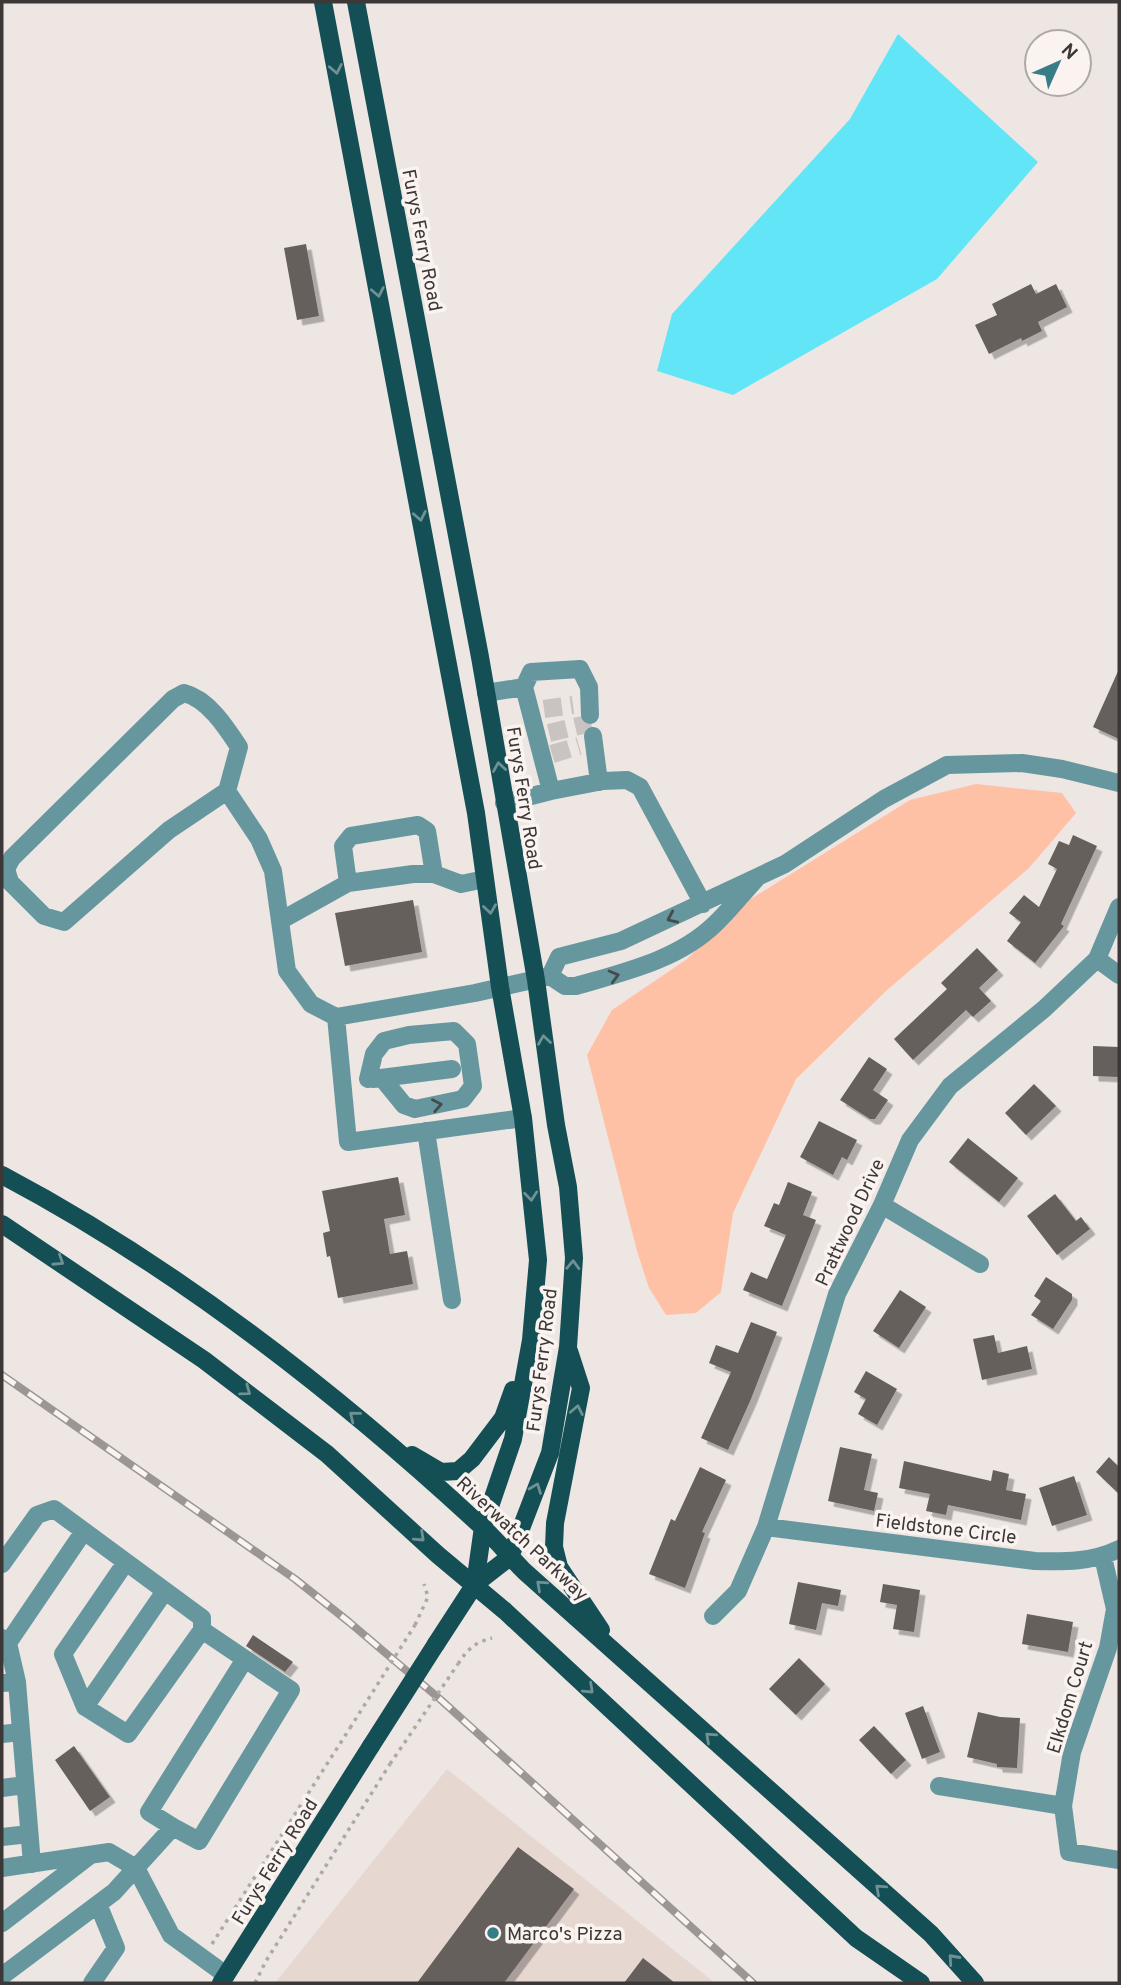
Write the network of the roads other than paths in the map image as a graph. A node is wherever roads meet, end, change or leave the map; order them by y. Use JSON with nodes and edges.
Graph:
{"nodes":[{"id":1,"x":323,"y":2,"type":"edge"},
{"id":2,"x":356,"y":2,"type":"edge"},
{"id":3,"x":524,"y":687,"type":"junction"},
{"id":4,"x":486,"y":693,"type":"junction"},
{"id":5,"x":584,"y":707,"type":"dead end"},
{"id":6,"x":589,"y":741,"type":"dead end"},
{"id":7,"x":599,"y":782,"type":"junction"},
{"id":8,"x":1119,"y":783,"type":"edge"},
{"id":9,"x":551,"y":790,"type":"junction"},
{"id":10,"x":227,"y":791,"type":"junction"},
{"id":11,"x":505,"y":803,"type":"junction"},
{"id":12,"x":434,"y":874,"type":"junction"},
{"id":13,"x":485,"y":879,"type":"junction"},
{"id":14,"x":756,"y":879,"type":"junction"},
{"id":15,"x":348,"y":883,"type":"junction"},
{"id":16,"x":703,"y":904,"type":"junction"},
{"id":17,"x":1119,"y":907,"type":"edge"},
{"id":18,"x":280,"y":921,"type":"junction"},
{"id":19,"x":1097,"y":959,"type":"junction"},
{"id":20,"x":1119,"y":975,"type":"edge"},
{"id":21,"x":543,"y":978,"type":"junction"},
{"id":22,"x":500,"y":987,"type":"junction"},
{"id":23,"x":336,"y":1017,"type":"junction"},
{"id":24,"x":452,"y":1069,"type":"dead end"},
{"id":25,"x":375,"y":1079,"type":"junction"},
{"id":26,"x":342,"y":1084,"type":"junction"},
{"id":27,"x":523,"y":1118,"type":"junction"},
{"id":28,"x":426,"y":1131,"type":"junction"},
{"id":29,"x":2,"y":1175,"type":"edge"},
{"id":30,"x":883,"y":1205,"type":"junction"},
{"id":31,"x":2,"y":1224,"type":"edge"},
{"id":32,"x":980,"y":1264,"type":"dead end"},
{"id":33,"x":452,"y":1300,"type":"dead end"},
{"id":34,"x":531,"y":1340,"type":"junction"},
{"id":35,"x":568,"y":1346,"type":"junction"},
{"id":36,"x":388,"y":1443,"type":"junction"},
{"id":37,"x":482,"y":1527,"type":"junction"},
{"id":38,"x":766,"y":1527,"type":"junction"},
{"id":39,"x":84,"y":1531,"type":"junction"},
{"id":40,"x":1111,"y":1553,"type":"edge"},
{"id":41,"x":510,"y":1557,"type":"junction"},
{"id":42,"x":126,"y":1562,"type":"junction"},
{"id":43,"x":2,"y":1564,"type":"edge"},
{"id":44,"x":475,"y":1584,"type":"junction"},
{"id":45,"x":165,"y":1591,"type":"junction"},
{"id":46,"x":713,"y":1616,"type":"dead end"},
{"id":47,"x":202,"y":1630,"type":"junction"},
{"id":48,"x":5,"y":1641,"type":"edge"},
{"id":49,"x":617,"y":1654,"type":"junction"},
{"id":50,"x":245,"y":1659,"type":"junction"},
{"id":51,"x":9,"y":1682,"type":"edge"},
{"id":52,"x":85,"y":1707,"type":"junction"},
{"id":53,"x":21,"y":1731,"type":"junction"},
{"id":54,"x":2,"y":1734,"type":"edge"},
{"id":55,"x":25,"y":1786,"type":"junction"},
{"id":56,"x":939,"y":1786,"type":"dead end"},
{"id":57,"x":2,"y":1788,"type":"edge"},
{"id":58,"x":1063,"y":1806,"type":"junction"},
{"id":59,"x":173,"y":1827,"type":"junction"},
{"id":60,"x":29,"y":1834,"type":"junction"},
{"id":61,"x":2,"y":1837,"type":"edge"},
{"id":62,"x":92,"y":1854,"type":"junction"},
{"id":63,"x":1119,"y":1860,"type":"edge"},
{"id":64,"x":32,"y":1864,"type":"junction"},
{"id":65,"x":2,"y":1868,"type":"edge"},
{"id":66,"x":136,"y":1868,"type":"junction"},
{"id":67,"x":98,"y":1904,"type":"junction"},
{"id":68,"x":2,"y":1923,"type":"edge"},
{"id":69,"x":2,"y":1976,"type":"edge"},
{"id":70,"x":223,"y":1979,"type":"edge"},
{"id":71,"x":92,"y":1983,"type":"edge"},
{"id":72,"x":921,"y":1983,"type":"edge"},
{"id":73,"x":975,"y":1983,"type":"edge"}],
"edges":[{"from":1,"to":13,"type":"main road","name":"Furys Ferry Road","one_way":true},
{"from":2,"to":4,"type":"main road","name":"Furys Ferry Road"},
{"from":3,"to":4,"type":"street"},
{"from":3,"to":5,"type":"street"},
{"from":3,"to":9,"type":"street"},
{"from":11,"to":4,"type":"main road","name":"Furys Ferry Road","one_way":true},
{"from":6,"to":7,"type":"street"},
{"from":7,"to":9,"type":"street"},
{"from":7,"to":16,"type":"street"},
{"from":8,"to":14,"type":"street"},
{"from":9,"to":11,"type":"street"},
{"from":10,"to":10,"type":"street"},
{"from":10,"to":18,"type":"street"},
{"from":11,"to":21,"type":"main road","name":"Furys Ferry Road"},
{"from":12,"to":13,"type":"street"},
{"from":12,"to":15,"type":"street"},
{"from":12,"to":15,"type":"street"},
{"from":13,"to":22,"type":"main road","name":"Furys Ferry Road","one_way":true},
{"from":14,"to":16,"type":"street"},
{"from":21,"to":14,"type":"street","one_way":true},
{"from":15,"to":18,"type":"street"},
{"from":16,"to":21,"type":"street","one_way":true},
{"from":17,"to":19,"type":"street","name":"Prattwood Drive"},
{"from":18,"to":23,"type":"street"},
{"from":19,"to":20,"type":"street"},
{"from":19,"to":30,"type":"street","name":"Prattwood Drive"},
{"from":21,"to":22,"type":"street"},
{"from":35,"to":21,"type":"main road","name":"Furys Ferry Road","one_way":true},
{"from":22,"to":23,"type":"street"},
{"from":22,"to":27,"type":"main road","name":"Furys Ferry Road"},
{"from":23,"to":26,"type":"street"},
{"from":24,"to":25,"type":"street"},
{"from":25,"to":25,"type":"street","one_way":true},
{"from":25,"to":26,"type":"street"},
{"from":26,"to":28,"type":"street"},
{"from":27,"to":28,"type":"street"},
{"from":27,"to":34,"type":"main road","name":"Furys Ferry Road","one_way":true},
{"from":28,"to":33,"type":"street"},
{"from":36,"to":29,"type":"main road","name":"Riverwatch Parkway","one_way":true},
{"from":30,"to":32,"type":"street"},
{"from":30,"to":38,"type":"street","name":"Prattwood Drive"},
{"from":31,"to":44,"type":"main road","one_way":true},
{"from":34,"to":36,"type":"main road"},
{"from":34,"to":37,"type":"main road","name":"Furys Ferry Road"},
{"from":41,"to":35,"type":"main road","name":"Furys Ferry Road","one_way":true},
{"from":49,"to":35,"type":"main road","one_way":true},
{"from":36,"to":37,"type":"main road","name":"Riverwatch Parkway"},
{"from":37,"to":41,"type":"main road","name":"Riverwatch Parkway"},
{"from":37,"to":44,"type":"main road","name":"Furys Ferry Road"},
{"from":38,"to":40,"type":"street","name":"Fieldstone Circle"},
{"from":38,"to":46,"type":"street","name":"Prattwood Drive"},
{"from":39,"to":42,"type":"street"},
{"from":39,"to":43,"type":"street"},
{"from":39,"to":48,"type":"street"},
{"from":40,"to":58,"type":"street","name":"Elkdom Court"},
{"from":41,"to":44,"type":"main road","name":"Furys Ferry Road"},
{"from":49,"to":41,"type":"main road","name":"Riverwatch Parkway","one_way":true},
{"from":42,"to":45,"type":"street"},
{"from":42,"to":52,"type":"street"},
{"from":44,"to":70,"type":"main road","name":"Furys Ferry Road","bridge":true},
{"from":44,"to":72,"type":"main road","one_way":true},
{"from":45,"to":47,"type":"street"},
{"from":45,"to":52,"type":"street"},
{"from":47,"to":50,"type":"street"},
{"from":47,"to":52,"type":"street"},
{"from":48,"to":51,"type":"street"},
{"from":73,"to":49,"type":"main road","name":"Riverwatch Parkway","one_way":true},
{"from":50,"to":59,"type":"street"},
{"from":50,"to":59,"type":"street"},
{"from":51,"to":53,"type":"street"},
{"from":53,"to":54,"type":"street"},
{"from":53,"to":55,"type":"street"},
{"from":55,"to":57,"type":"street"},
{"from":55,"to":60,"type":"street"},
{"from":56,"to":58,"type":"street"},
{"from":58,"to":63,"type":"street","name":"Elkdom Court"},
{"from":59,"to":66,"type":"street"},
{"from":60,"to":61,"type":"street"},
{"from":60,"to":64,"type":"street"},
{"from":62,"to":64,"type":"street"},
{"from":62,"to":66,"type":"street"},
{"from":62,"to":68,"type":"street"},
{"from":64,"to":65,"type":"street"},
{"from":66,"to":67,"type":"street"},
{"from":66,"to":70,"type":"street"},
{"from":67,"to":69,"type":"street"},
{"from":67,"to":71,"type":"street"}]}
